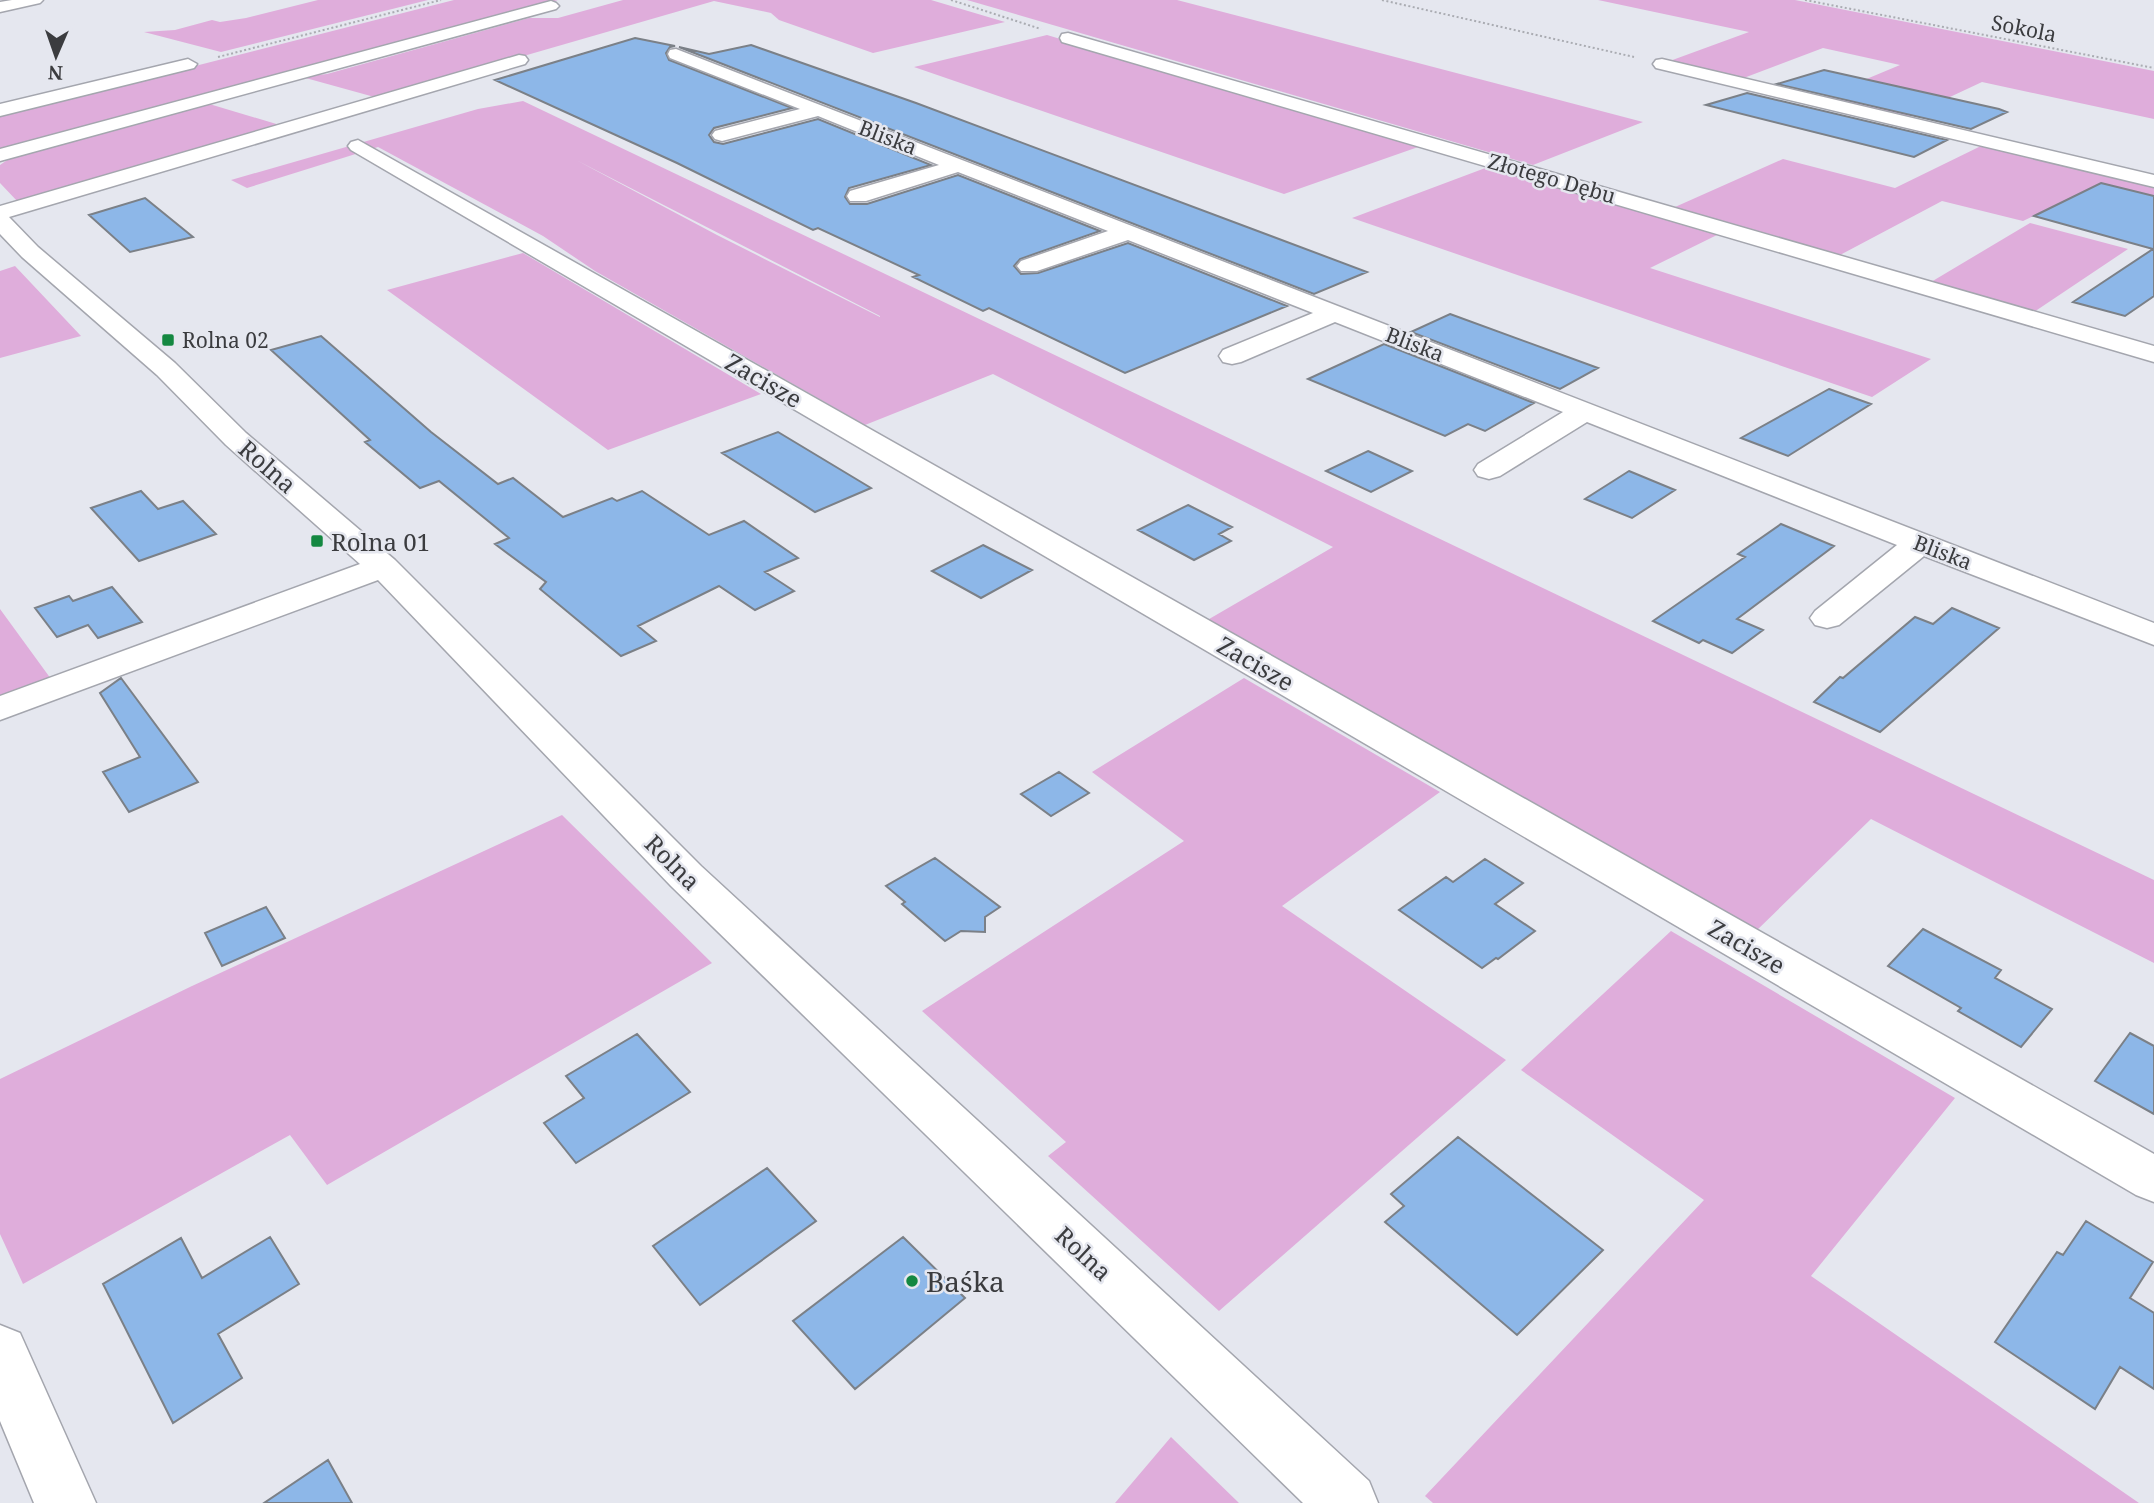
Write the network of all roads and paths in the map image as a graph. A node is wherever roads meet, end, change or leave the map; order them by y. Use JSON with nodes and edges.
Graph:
{"nodes":[{"id":1,"x":35,"y":0,"type":"edge"},
{"id":2,"x":441,"y":0,"type":"edge"},
{"id":3,"x":951,"y":0,"type":"edge"},
{"id":4,"x":1382,"y":0,"type":"edge"},
{"id":5,"x":1805,"y":0,"type":"edge"},
{"id":6,"x":551,"y":6,"type":"dead end"},
{"id":7,"x":0,"y":7,"type":"edge"},
{"id":8,"x":1068,"y":38,"type":"joint"},
{"id":9,"x":676,"y":54,"type":"dead end"},
{"id":10,"x":519,"y":60,"type":"dead end"},
{"id":11,"x":188,"y":64,"type":"joint"},
{"id":12,"x":1662,"y":64,"type":"joint"},
{"id":13,"x":2154,"y":68,"type":"edge"},
{"id":14,"x":0,"y":110,"type":"edge"},
{"id":15,"x":820,"y":110,"type":"junction"},
{"id":16,"x":722,"y":135,"type":"dead end"},
{"id":17,"x":358,"y":146,"type":"dead end"},
{"id":18,"x":0,"y":155,"type":"edge"},
{"id":19,"x":960,"y":165,"type":"junction"},
{"id":20,"x":2154,"y":181,"type":"edge"},
{"id":21,"x":858,"y":196,"type":"dead end"},
{"id":22,"x":0,"y":213,"type":"edge"},
{"id":23,"x":1128,"y":232,"type":"junction"},
{"id":24,"x":13,"y":244,"type":"edge"},
{"id":25,"x":1028,"y":266,"type":"dead end"},
{"id":26,"x":1334,"y":313,"type":"junction"},
{"id":27,"x":2154,"y":355,"type":"edge"},
{"id":28,"x":1231,"y":356,"type":"dead end"},
{"id":29,"x":1585,"y":411,"type":"junction"},
{"id":30,"x":1489,"y":470,"type":"dead end"},
{"id":31,"x":1920,"y":543,"type":"junction"},
{"id":32,"x":383,"y":567,"type":"junction"},
{"id":33,"x":1827,"y":618,"type":"dead end"},
{"id":34,"x":2154,"y":635,"type":"edge"},
{"id":35,"x":0,"y":709,"type":"edge"},
{"id":36,"x":2154,"y":1180,"type":"edge"},
{"id":37,"x":0,"y":1352,"type":"edge"},
{"id":38,"x":65,"y":1503,"type":"edge"},
{"id":39,"x":1347,"y":1503,"type":"edge"}],
"edges":[{"from":1,"to":7,"type":"street"},
{"from":2,"to":11,"type":"path"},
{"from":3,"to":8,"type":"path"},
{"from":4,"to":12,"type":"path"},
{"from":5,"to":13,"type":"path","name":"Sokola"},
{"from":6,"to":18,"type":"street"},
{"from":8,"to":27,"type":"street","name":"Złotego Dębu"},
{"from":9,"to":15,"type":"street","name":"Bliska"},
{"from":10,"to":22,"type":"street"},
{"from":11,"to":14,"type":"street"},
{"from":12,"to":20,"type":"street"},
{"from":15,"to":16,"type":"street"},
{"from":15,"to":19,"type":"street","name":"Bliska"},
{"from":17,"to":36,"type":"street","name":"Zacisze"},
{"from":19,"to":21,"type":"street"},
{"from":19,"to":23,"type":"street","name":"Bliska"},
{"from":23,"to":25,"type":"street"},
{"from":23,"to":26,"type":"street","name":"Bliska"},
{"from":24,"to":32,"type":"street","name":"Rolna"},
{"from":26,"to":28,"type":"street"},
{"from":26,"to":29,"type":"street","name":"Bliska"},
{"from":29,"to":30,"type":"street"},
{"from":29,"to":31,"type":"street","name":"Bliska"},
{"from":31,"to":33,"type":"street"},
{"from":31,"to":34,"type":"street","name":"Bliska"},
{"from":32,"to":35,"type":"street"},
{"from":32,"to":39,"type":"street","name":"Rolna"},
{"from":37,"to":38,"type":"street"}]}
